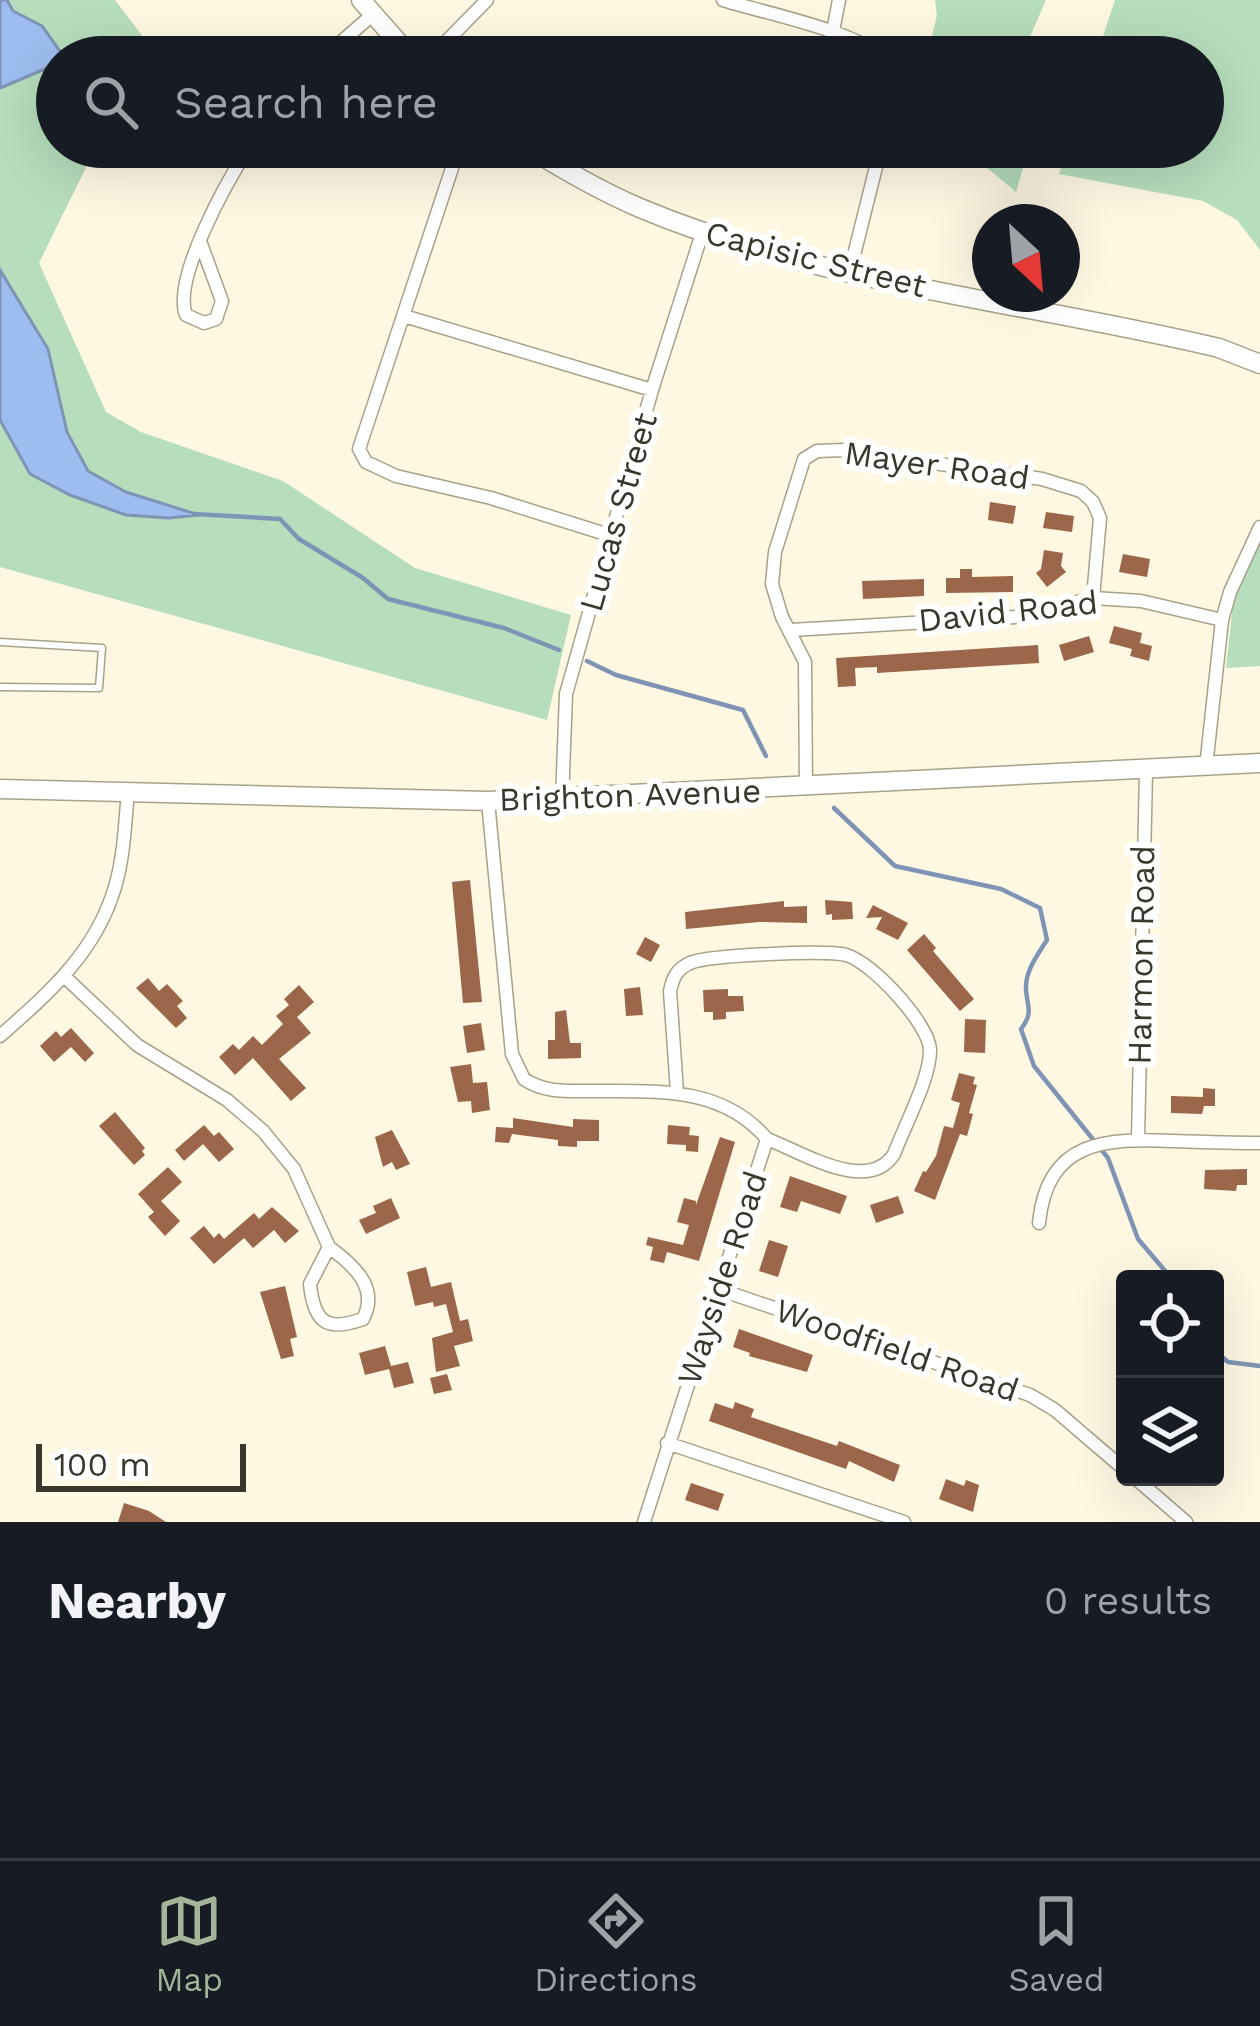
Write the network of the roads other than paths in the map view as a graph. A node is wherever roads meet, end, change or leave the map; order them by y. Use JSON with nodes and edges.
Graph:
{"nodes":[{"id":1,"x":488,"y":0,"type":"edge"},
{"id":2,"x":723,"y":0,"type":"edge"},
{"id":3,"x":839,"y":0,"type":"edge"},
{"id":4,"x":366,"y":8,"type":"edge"},
{"id":5,"x":833,"y":31,"type":"junction"},
{"id":6,"x":341,"y":36,"type":"edge"},
{"id":7,"x":392,"y":36,"type":"edge"},
{"id":8,"x":452,"y":36,"type":"edge"},
{"id":9,"x":846,"y":36,"type":"edge"},
{"id":10,"x":238,"y":168,"type":"edge"},
{"id":11,"x":452,"y":168,"type":"edge"},
{"id":12,"x":564,"y":168,"type":"edge"},
{"id":13,"x":876,"y":168,"type":"edge"},
{"id":14,"x":703,"y":230,"type":"junction"},
{"id":15,"x":200,"y":241,"type":"junction"},
{"id":16,"x":850,"y":271,"type":"junction"},
{"id":17,"x":404,"y":316,"type":"junction"},
{"id":18,"x":1260,"y":364,"type":"edge"},
{"id":19,"x":652,"y":390,"type":"junction"},
{"id":20,"x":1260,"y":527,"type":"edge"},
{"id":21,"x":612,"y":536,"type":"junction"},
{"id":22,"x":1093,"y":598,"type":"junction"},
{"id":23,"x":1222,"y":620,"type":"junction"},
{"id":24,"x":790,"y":630,"type":"junction"},
{"id":25,"x":0,"y":642,"type":"edge"},
{"id":26,"x":0,"y":687,"type":"edge"},
{"id":27,"x":1260,"y":763,"type":"edge"},
{"id":28,"x":1206,"y":767,"type":"junction"},
{"id":29,"x":1146,"y":771,"type":"junction"},
{"id":30,"x":806,"y":788,"type":"junction"},
{"id":31,"x":0,"y":789,"type":"edge"},
{"id":32,"x":128,"y":792,"type":"junction"},
{"id":33,"x":562,"y":800,"type":"junction"},
{"id":34,"x":488,"y":802,"type":"junction"},
{"id":35,"x":65,"y":977,"type":"junction"},
{"id":36,"x":0,"y":1036,"type":"edge"},
{"id":37,"x":676,"y":1092,"type":"junction"},
{"id":38,"x":767,"y":1139,"type":"junction"},
{"id":39,"x":1138,"y":1139,"type":"junction"},
{"id":40,"x":1260,"y":1143,"type":"edge"},
{"id":41,"x":1039,"y":1223,"type":"dead end"},
{"id":42,"x":328,"y":1247,"type":"junction"},
{"id":43,"x":718,"y":1288,"type":"junction"},
{"id":44,"x":667,"y":1443,"type":"junction"},
{"id":45,"x":1116,"y":1462,"type":"edge"},
{"id":46,"x":1144,"y":1486,"type":"edge"},
{"id":47,"x":644,"y":1522,"type":"edge"},
{"id":48,"x":904,"y":1522,"type":"edge"},
{"id":49,"x":1186,"y":1522,"type":"edge"}],
"edges":[{"from":1,"to":8,"type":"street"},
{"from":2,"to":5,"type":"street"},
{"from":3,"to":5,"type":"street"},
{"from":4,"to":6,"type":"street"},
{"from":4,"to":7,"type":"main road"},
{"from":5,"to":9,"type":"street"},
{"from":10,"to":15,"type":"street"},
{"from":11,"to":17,"type":"street"},
{"from":12,"to":14,"type":"main road","name":"Capisic Street"},
{"from":13,"to":16,"type":"street"},
{"from":14,"to":16,"type":"main road","name":"Capisic Street"},
{"from":14,"to":19,"type":"street","name":"Lucas Street"},
{"from":15,"to":15,"type":"street"},
{"from":16,"to":18,"type":"main road","name":"Capisic Street"},
{"from":17,"to":19,"type":"street"},
{"from":17,"to":21,"type":"street"},
{"from":19,"to":21,"type":"street","name":"Lucas Street"},
{"from":20,"to":23,"type":"street"},
{"from":21,"to":33,"type":"street","name":"Lucas Street"},
{"from":22,"to":23,"type":"street","name":"David Road"},
{"from":22,"to":24,"type":"street","name":"David Road"},
{"from":22,"to":24,"type":"street","name":"Mayer Road"},
{"from":23,"to":28,"type":"street"},
{"from":24,"to":30,"type":"street","name":"Mayer Road"},
{"from":25,"to":26,"type":"lane"},
{"from":27,"to":28,"type":"main road","name":"Brighton Avenue"},
{"from":28,"to":29,"type":"main road","name":"Brighton Avenue"},
{"from":29,"to":30,"type":"main road","name":"Brighton Avenue"},
{"from":29,"to":39,"type":"street","name":"Harmon Road"},
{"from":30,"to":33,"type":"main road","name":"Brighton Avenue"},
{"from":31,"to":32,"type":"main road","name":"Brighton Avenue"},
{"from":32,"to":34,"type":"main road","name":"Brighton Avenue"},
{"from":32,"to":35,"type":"street"},
{"from":33,"to":34,"type":"main road","name":"Brighton Avenue"},
{"from":34,"to":37,"type":"street","name":"Wayside Road"},
{"from":35,"to":36,"type":"street"},
{"from":35,"to":42,"type":"street"},
{"from":37,"to":38,"type":"street","name":"Wayside Road"},
{"from":37,"to":38,"type":"street"},
{"from":38,"to":43,"type":"street","name":"Wayside Road"},
{"from":39,"to":40,"type":"street"},
{"from":39,"to":41,"type":"street"},
{"from":42,"to":42,"type":"street"},
{"from":43,"to":44,"type":"street","name":"Wayside Road"},
{"from":43,"to":45,"type":"street","name":"Woodfield Road"},
{"from":44,"to":47,"type":"street","name":"Wayside Road"},
{"from":44,"to":48,"type":"street"},
{"from":46,"to":49,"type":"street"}]}
